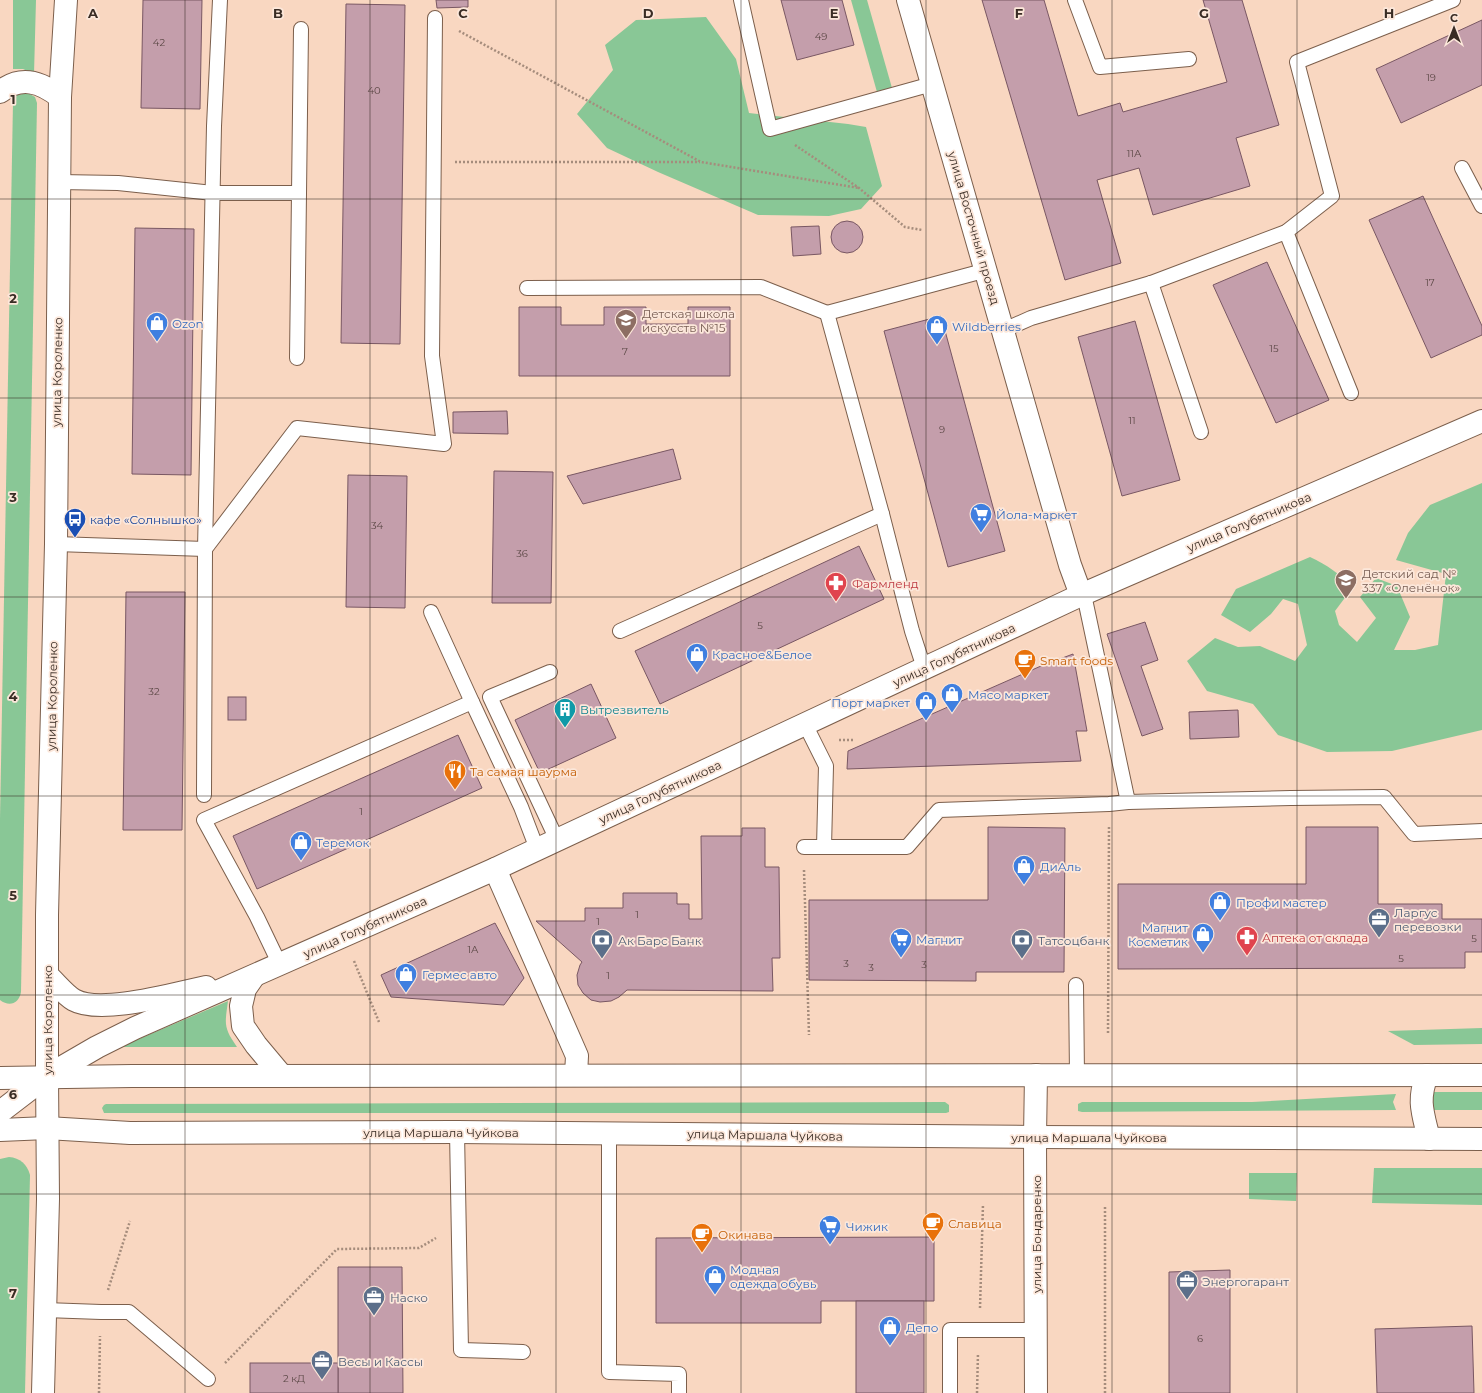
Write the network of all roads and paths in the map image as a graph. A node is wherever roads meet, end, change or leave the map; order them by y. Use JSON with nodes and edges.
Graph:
{"nodes":[{"id":1,"x":66,"y":0,"type":"edge"},
{"id":2,"x":220,"y":0,"type":"edge"},
{"id":3,"x":741,"y":0,"type":"edge"},
{"id":4,"x":908,"y":0,"type":"edge"},
{"id":5,"x":1075,"y":0,"type":"edge"},
{"id":6,"x":1453,"y":0,"type":"edge"},
{"id":7,"x":435,"y":18,"type":"joint"},
{"id":8,"x":301,"y":29,"type":"dead end"},
{"id":9,"x":1189,"y":59,"type":"dead end"},
{"id":10,"x":932,"y":84,"type":"junction"},
{"id":11,"x":0,"y":92,"type":"edge"},
{"id":12,"x":60,"y":97,"type":"junction"},
{"id":13,"x":770,"y":129,"type":"junction"},
{"id":14,"x":434,"y":162,"type":"junction"},
{"id":15,"x":701,"y":162,"type":"junction"},
{"id":16,"x":1462,"y":168,"type":"dead end"},
{"id":17,"x":59,"y":182,"type":"junction"},
{"id":18,"x":859,"y":188,"type":"junction"},
{"id":19,"x":214,"y":193,"type":"junction"},
{"id":20,"x":299,"y":193,"type":"junction"},
{"id":21,"x":1482,"y":206,"type":"edge"},
{"id":22,"x":922,"y":230,"type":"dead end"},
{"id":23,"x":1286,"y":232,"type":"junction"},
{"id":24,"x":986,"y":270,"type":"junction"},
{"id":25,"x":1151,"y":283,"type":"junction"},
{"id":26,"x":527,"y":288,"type":"dead end"},
{"id":27,"x":827,"y":313,"type":"junction"},
{"id":28,"x":1004,"y":330,"type":"junction"},
{"id":29,"x":297,"y":358,"type":"dead end"},
{"id":30,"x":1351,"y":393,"type":"dead end"},
{"id":31,"x":1482,"y":422,"type":"edge"},
{"id":32,"x":1201,"y":432,"type":"dead end"},
{"id":33,"x":882,"y":514,"type":"junction"},
{"id":34,"x":56,"y":544,"type":"junction"},
{"id":35,"x":205,"y":549,"type":"junction"},
{"id":36,"x":1081,"y":595,"type":"junction"},
{"id":37,"x":431,"y":612,"type":"dead end"},
{"id":38,"x":620,"y":631,"type":"dead end"},
{"id":39,"x":924,"y":668,"type":"junction"},
{"id":40,"x":550,"y":672,"type":"dead end"},
{"id":41,"x":472,"y":702,"type":"junction"},
{"id":42,"x":805,"y":724,"type":"junction"},
{"id":43,"x":204,"y":795,"type":"dead end"},
{"id":44,"x":1128,"y":802,"type":"junction"},
{"id":45,"x":1482,"y":831,"type":"edge"},
{"id":46,"x":557,"y":840,"type":"junction"},
{"id":47,"x":804,"y":847,"type":"dead end"},
{"id":48,"x":824,"y":847,"type":"junction"},
{"id":49,"x":537,"y":849,"type":"junction"},
{"id":50,"x":495,"y":869,"type":"junction"},
{"id":51,"x":352,"y":957,"type":"dead end"},
{"id":52,"x":280,"y":965,"type":"junction"},
{"id":53,"x":47,"y":975,"type":"junction"},
{"id":54,"x":254,"y":976,"type":"junction"},
{"id":55,"x":1076,"y":985,"type":"dead end"},
{"id":56,"x":379,"y":1022,"type":"dead end"},
{"id":57,"x":576,"y":1075,"type":"junction"},
{"id":58,"x":1036,"y":1075,"type":"junction"},
{"id":59,"x":1077,"y":1075,"type":"junction"},
{"id":60,"x":1427,"y":1075,"type":"junction"},
{"id":61,"x":1482,"y":1075,"type":"edge"},
{"id":62,"x":47,"y":1076,"type":"junction"},
{"id":63,"x":282,"y":1076,"type":"junction"},
{"id":64,"x":0,"y":1078,"type":"edge"},
{"id":65,"x":0,"y":1112,"type":"edge"},
{"id":66,"x":47,"y":1128,"type":"junction"},
{"id":67,"x":0,"y":1130,"type":"edge"},
{"id":68,"x":457,"y":1132,"type":"junction"},
{"id":69,"x":608,"y":1133,"type":"junction"},
{"id":70,"x":1035,"y":1137,"type":"junction"},
{"id":71,"x":1429,"y":1139,"type":"junction"},
{"id":72,"x":1482,"y":1139,"type":"edge"},
{"id":73,"x":983,"y":1204,"type":"dead end"},
{"id":74,"x":1105,"y":1205,"type":"dead end"},
{"id":75,"x":459,"y":1226,"type":"junction"},
{"id":76,"x":45,"y":1310,"type":"junction"},
{"id":77,"x":979,"y":1330,"type":"junction"},
{"id":78,"x":1036,"y":1330,"type":"junction"},
{"id":79,"x":523,"y":1352,"type":"dead end"},
{"id":80,"x":208,"y":1379,"type":"joint"},
{"id":81,"x":42,"y":1393,"type":"edge"},
{"id":82,"x":679,"y":1393,"type":"edge"},
{"id":83,"x":950,"y":1393,"type":"edge"},
{"id":84,"x":977,"y":1393,"type":"edge"},
{"id":85,"x":1036,"y":1393,"type":"edge"},
{"id":86,"x":1105,"y":1393,"type":"edge"}],
"edges":[{"from":1,"to":12,"type":"street","name":"улица Короленко"},
{"from":2,"to":19,"type":"lane"},
{"from":3,"to":13,"type":"lane"},
{"from":4,"to":10,"type":"street","name":"улица Восточный проезд"},
{"from":5,"to":9,"type":"lane"},
{"from":6,"to":23,"type":"lane"},
{"from":7,"to":14,"type":"lane"},
{"from":7,"to":15,"type":"path"},
{"from":8,"to":20,"type":"lane"},
{"from":10,"to":13,"type":"lane"},
{"from":10,"to":24,"type":"street","name":"улица Восточный проезд"},
{"from":11,"to":12,"type":"street"},
{"from":12,"to":17,"type":"street","name":"улица Короленко"},
{"from":13,"to":18,"type":"path"},
{"from":14,"to":15,"type":"path"},
{"from":14,"to":35,"type":"lane"},
{"from":15,"to":18,"type":"path"},
{"from":16,"to":21,"type":"lane"},
{"from":17,"to":19,"type":"lane"},
{"from":17,"to":34,"type":"street","name":"улица Короленко"},
{"from":18,"to":22,"type":"path"},
{"from":19,"to":20,"type":"lane"},
{"from":19,"to":35,"type":"lane"},
{"from":20,"to":29,"type":"lane"},
{"from":23,"to":25,"type":"lane"},
{"from":23,"to":30,"type":"lane"},
{"from":24,"to":27,"type":"lane"},
{"from":24,"to":28,"type":"street","name":"улица Восточный проезд"},
{"from":25,"to":28,"type":"lane"},
{"from":25,"to":32,"type":"lane"},
{"from":26,"to":27,"type":"lane"},
{"from":27,"to":33,"type":"lane"},
{"from":28,"to":36,"type":"street","name":"улица Восточный проезд"},
{"from":31,"to":36,"type":"street","name":"улица Голубятникова"},
{"from":33,"to":38,"type":"lane"},
{"from":33,"to":39,"type":"lane"},
{"from":34,"to":35,"type":"lane"},
{"from":34,"to":53,"type":"street","name":"улица Короленко"},
{"from":35,"to":43,"type":"lane"},
{"from":36,"to":39,"type":"street","name":"улица Голубятникова"},
{"from":36,"to":44,"type":"lane"},
{"from":37,"to":41,"type":"lane"},
{"from":39,"to":42,"type":"street","name":"улица Голубятникова"},
{"from":40,"to":46,"type":"lane"},
{"from":41,"to":49,"type":"lane"},
{"from":41,"to":52,"type":"lane"},
{"from":42,"to":46,"type":"street","name":"улица Голубятникова"},
{"from":42,"to":48,"type":"lane"},
{"from":44,"to":45,"type":"lane"},
{"from":44,"to":48,"type":"lane"},
{"from":46,"to":49,"type":"street","name":"улица Голубятникова"},
{"from":47,"to":48,"type":"lane"},
{"from":49,"to":50,"type":"street","name":"улица Голубятникова"},
{"from":50,"to":52,"type":"street","name":"улица Голубятникова"},
{"from":50,"to":57,"type":"street"},
{"from":51,"to":56,"type":"path"},
{"from":52,"to":54,"type":"street","name":"улица Голубятникова"},
{"from":53,"to":54,"type":"street","name":"улица Голубятникова"},
{"from":53,"to":62,"type":"street","name":"улица Короленко"},
{"from":54,"to":62,"type":"street","name":"улица Голубятникова"},
{"from":54,"to":63,"type":"street"},
{"from":55,"to":59,"type":"lane"},
{"from":57,"to":58,"type":"street"},
{"from":57,"to":63,"type":"street"},
{"from":58,"to":59,"type":"street"},
{"from":58,"to":70,"type":"street","name":"улица Бондаренко"},
{"from":59,"to":60,"type":"street"},
{"from":60,"to":61,"type":"street"},
{"from":60,"to":71,"type":"street"},
{"from":62,"to":63,"type":"street"},
{"from":62,"to":64,"type":"street"},
{"from":62,"to":65,"type":"street","name":"улица Голубятникова"},
{"from":62,"to":66,"type":"street","name":"улица Короленко"},
{"from":66,"to":67,"type":"street","name":"улица Маршала Чуйкова"},
{"from":66,"to":68,"type":"street","name":"улица Маршала Чуйкова"},
{"from":66,"to":76,"type":"street","name":"улица Короленко"},
{"from":68,"to":69,"type":"street","name":"улица Маршала Чуйкова"},
{"from":68,"to":75,"type":"lane"},
{"from":69,"to":70,"type":"street","name":"улица Маршала Чуйкова"},
{"from":69,"to":82,"type":"lane"},
{"from":70,"to":71,"type":"street","name":"улица Маршала Чуйкова"},
{"from":70,"to":78,"type":"street","name":"улица Бондаренко"},
{"from":71,"to":72,"type":"street","name":"улица Маршала Чуйкова"},
{"from":73,"to":77,"type":"path"},
{"from":74,"to":86,"type":"path"},
{"from":75,"to":79,"type":"lane"},
{"from":75,"to":80,"type":"path"},
{"from":76,"to":80,"type":"lane"},
{"from":76,"to":81,"type":"street","name":"улица Короленко"},
{"from":77,"to":78,"type":"lane"},
{"from":77,"to":83,"type":"lane"},
{"from":77,"to":84,"type":"path"},
{"from":78,"to":85,"type":"street","name":"улица Бондаренко"}]}
